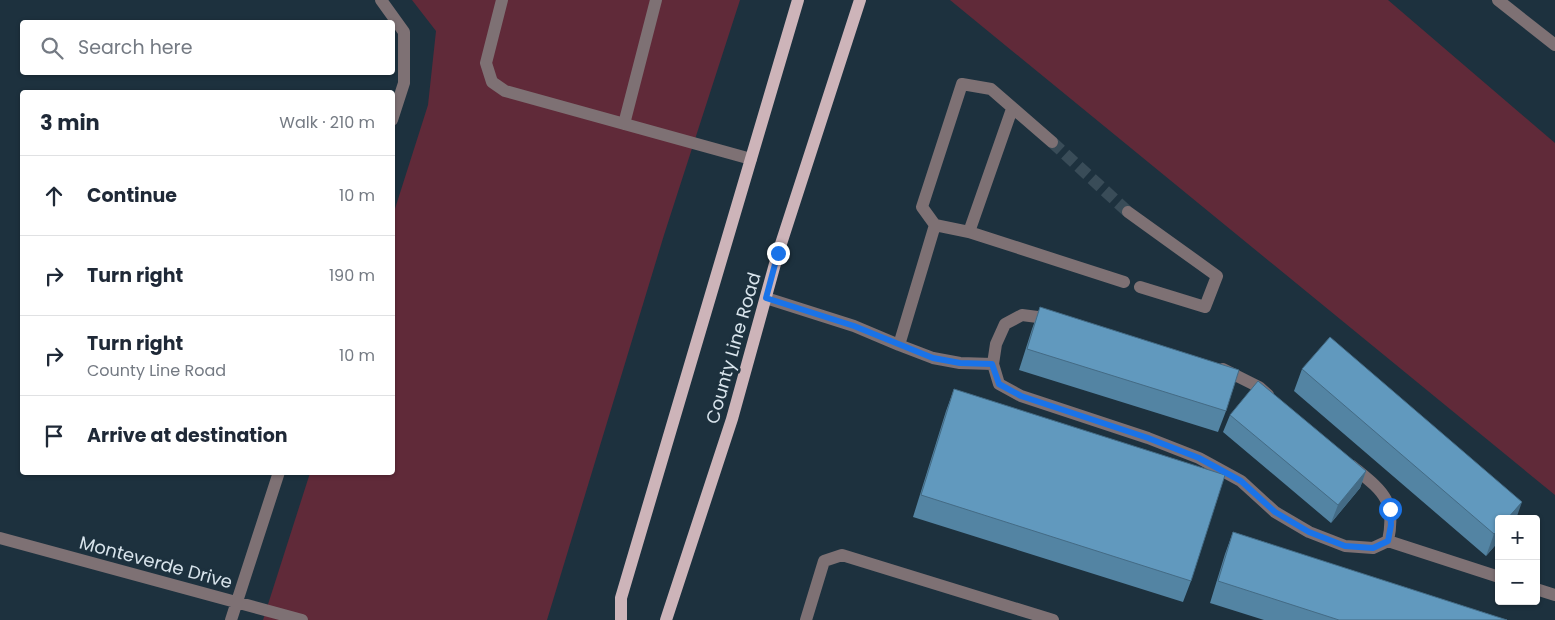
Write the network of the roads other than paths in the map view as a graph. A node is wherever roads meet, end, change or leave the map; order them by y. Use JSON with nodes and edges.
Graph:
{"nodes":[{"id":1,"x":381,"y":0,"type":"edge"},
{"id":2,"x":502,"y":0,"type":"edge"},
{"id":3,"x":656,"y":0,"type":"edge"},
{"id":4,"x":798,"y":0,"type":"edge"},
{"id":5,"x":860,"y":0,"type":"edge"},
{"id":6,"x":1498,"y":0,"type":"edge"},
{"id":7,"x":1555,"y":45,"type":"edge"},
{"id":8,"x":1012,"y":109,"type":"junction"},
{"id":9,"x":395,"y":111,"type":"edge"},
{"id":10,"x":624,"y":124,"type":"junction"},
{"id":11,"x":1052,"y":142,"type":"tunnel mouth"},
{"id":12,"x":751,"y":158,"type":"junction"},
{"id":13,"x":1128,"y":212,"type":"tunnel mouth"},
{"id":14,"x":935,"y":225,"type":"junction"},
{"id":15,"x":969,"y":232,"type":"junction"},
{"id":16,"x":1124,"y":282,"type":"dead end"},
{"id":17,"x":1140,"y":287,"type":"dead end"},
{"id":18,"x":766,"y":298,"type":"junction"},
{"id":19,"x":1066,"y":323,"type":"edge"},
{"id":20,"x":899,"y":345,"type":"junction"},
{"id":21,"x":992,"y":364,"type":"junction"},
{"id":22,"x":1206,"y":364,"type":"edge"},
{"id":23,"x":1279,"y":404,"type":"edge"},
{"id":24,"x":1344,"y":458,"type":"edge"},
{"id":25,"x":278,"y":475,"type":"edge"},
{"id":26,"x":0,"y":538,"type":"edge"},
{"id":27,"x":1388,"y":541,"type":"junction"},
{"id":28,"x":1495,"y":576,"type":"edge"},
{"id":29,"x":1540,"y":590,"type":"edge"},
{"id":30,"x":1555,"y":595,"type":"edge"},
{"id":31,"x":237,"y":602,"type":"junction"},
{"id":32,"x":232,"y":620,"type":"edge"},
{"id":33,"x":302,"y":620,"type":"edge"},
{"id":34,"x":621,"y":620,"type":"edge"},
{"id":35,"x":666,"y":620,"type":"edge"},
{"id":36,"x":806,"y":620,"type":"edge"},
{"id":37,"x":1053,"y":620,"type":"edge"}],
"edges":[{"from":1,"to":9,"type":"street"},
{"from":2,"to":10,"type":"street"},
{"from":3,"to":10,"type":"street"},
{"from":4,"to":12,"type":"main road","name":"County Line Road"},
{"from":5,"to":18,"type":"main road","name":"County Line Road"},
{"from":6,"to":7,"type":"street"},
{"from":8,"to":11,"type":"street"},
{"from":8,"to":14,"type":"street"},
{"from":8,"to":15,"type":"street"},
{"from":10,"to":12,"type":"street"},
{"from":12,"to":34,"type":"main road","name":"County Line Road"},
{"from":13,"to":17,"type":"street"},
{"from":14,"to":15,"type":"street"},
{"from":14,"to":20,"type":"street"},
{"from":15,"to":16,"type":"street"},
{"from":18,"to":20,"type":"street"},
{"from":18,"to":35,"type":"main road","name":"County Line Road"},
{"from":19,"to":21,"type":"street"},
{"from":20,"to":21,"type":"street"},
{"from":21,"to":27,"type":"street"},
{"from":22,"to":23,"type":"street"},
{"from":24,"to":27,"type":"street"},
{"from":25,"to":31,"type":"street"},
{"from":26,"to":31,"type":"street","name":"Monteverde Drive"},
{"from":27,"to":28,"type":"street"},
{"from":29,"to":30,"type":"street"},
{"from":31,"to":32,"type":"street"},
{"from":31,"to":33,"type":"street","name":"Monteverde Drive"},
{"from":36,"to":37,"type":"street"}]}
